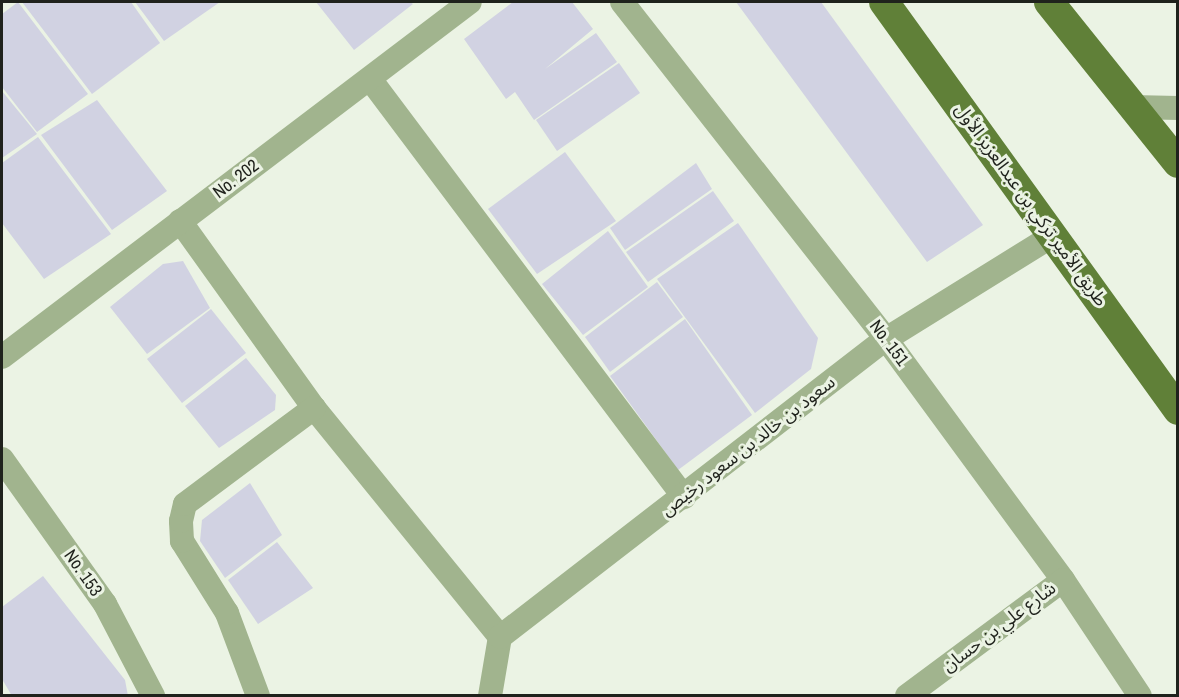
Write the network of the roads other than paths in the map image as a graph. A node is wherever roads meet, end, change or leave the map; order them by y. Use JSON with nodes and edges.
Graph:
{"nodes":[{"id":1,"x":470,"y":2,"type":"edge"},
{"id":2,"x":622,"y":2,"type":"edge"},
{"id":3,"x":884,"y":2,"type":"edge"},
{"id":4,"x":890,"y":2,"type":"edge"},
{"id":5,"x":1049,"y":2,"type":"edge"},
{"id":6,"x":913,"y":42,"type":"junction"},
{"id":7,"x":370,"y":79,"type":"junction"},
{"id":8,"x":1132,"y":107,"type":"junction"},
{"id":9,"x":1178,"y":108,"type":"edge"},
{"id":10,"x":1178,"y":163,"type":"edge"},
{"id":11,"x":180,"y":221,"type":"junction"},
{"id":12,"x":1054,"y":235,"type":"junction"},
{"id":13,"x":886,"y":339,"type":"junction"},
{"id":14,"x":2,"y":357,"type":"edge"},
{"id":15,"x":314,"y":408,"type":"junction"},
{"id":16,"x":1178,"y":410,"type":"edge"},
{"id":17,"x":2,"y":459,"type":"edge"},
{"id":18,"x":684,"y":497,"type":"junction"},
{"id":19,"x":1063,"y":580,"type":"junction"},
{"id":20,"x":500,"y":637,"type":"junction"},
{"id":21,"x":153,"y":696,"type":"edge"},
{"id":22,"x":258,"y":696,"type":"edge"},
{"id":23,"x":490,"y":696,"type":"edge"},
{"id":24,"x":907,"y":696,"type":"edge"},
{"id":25,"x":1140,"y":696,"type":"edge"}],
"edges":[{"from":1,"to":7,"type":"street","name":"No. 202"},
{"from":2,"to":13,"type":"street","name":"No. 151"},
{"from":3,"to":6,"type":"main road","name":"طريق الأمير تركي بن عبدالعزيز الأول"},
{"from":4,"to":6,"type":"main road"},
{"from":5,"to":8,"type":"main road"},
{"from":6,"to":12,"type":"main road","name":"طريق الأمير تركي بن عبدالعزيز الأول"},
{"from":7,"to":11,"type":"street","name":"No. 202"},
{"from":7,"to":18,"type":"street"},
{"from":8,"to":9,"type":"street"},
{"from":8,"to":10,"type":"main road"},
{"from":11,"to":14,"type":"street","name":"No. 202"},
{"from":11,"to":15,"type":"street"},
{"from":12,"to":13,"type":"street","name":"سعود بن خالد بن سعود رخيص"},
{"from":12,"to":16,"type":"main road","name":"طريق الأمير تركي بن عبدالعزيز الأول"},
{"from":13,"to":18,"type":"street","name":"سعود بن خالد بن سعود رخيص"},
{"from":13,"to":19,"type":"street","name":"No. 151"},
{"from":15,"to":20,"type":"street"},
{"from":15,"to":22,"type":"street"},
{"from":17,"to":21,"type":"street","name":"No. 153"},
{"from":18,"to":20,"type":"street","name":"سعود بن خالد بن سعود رخيص"},
{"from":19,"to":24,"type":"street","name":"شارع علي بن حسان"},
{"from":19,"to":25,"type":"street","name":"No. 151"},
{"from":20,"to":23,"type":"street"}]}
